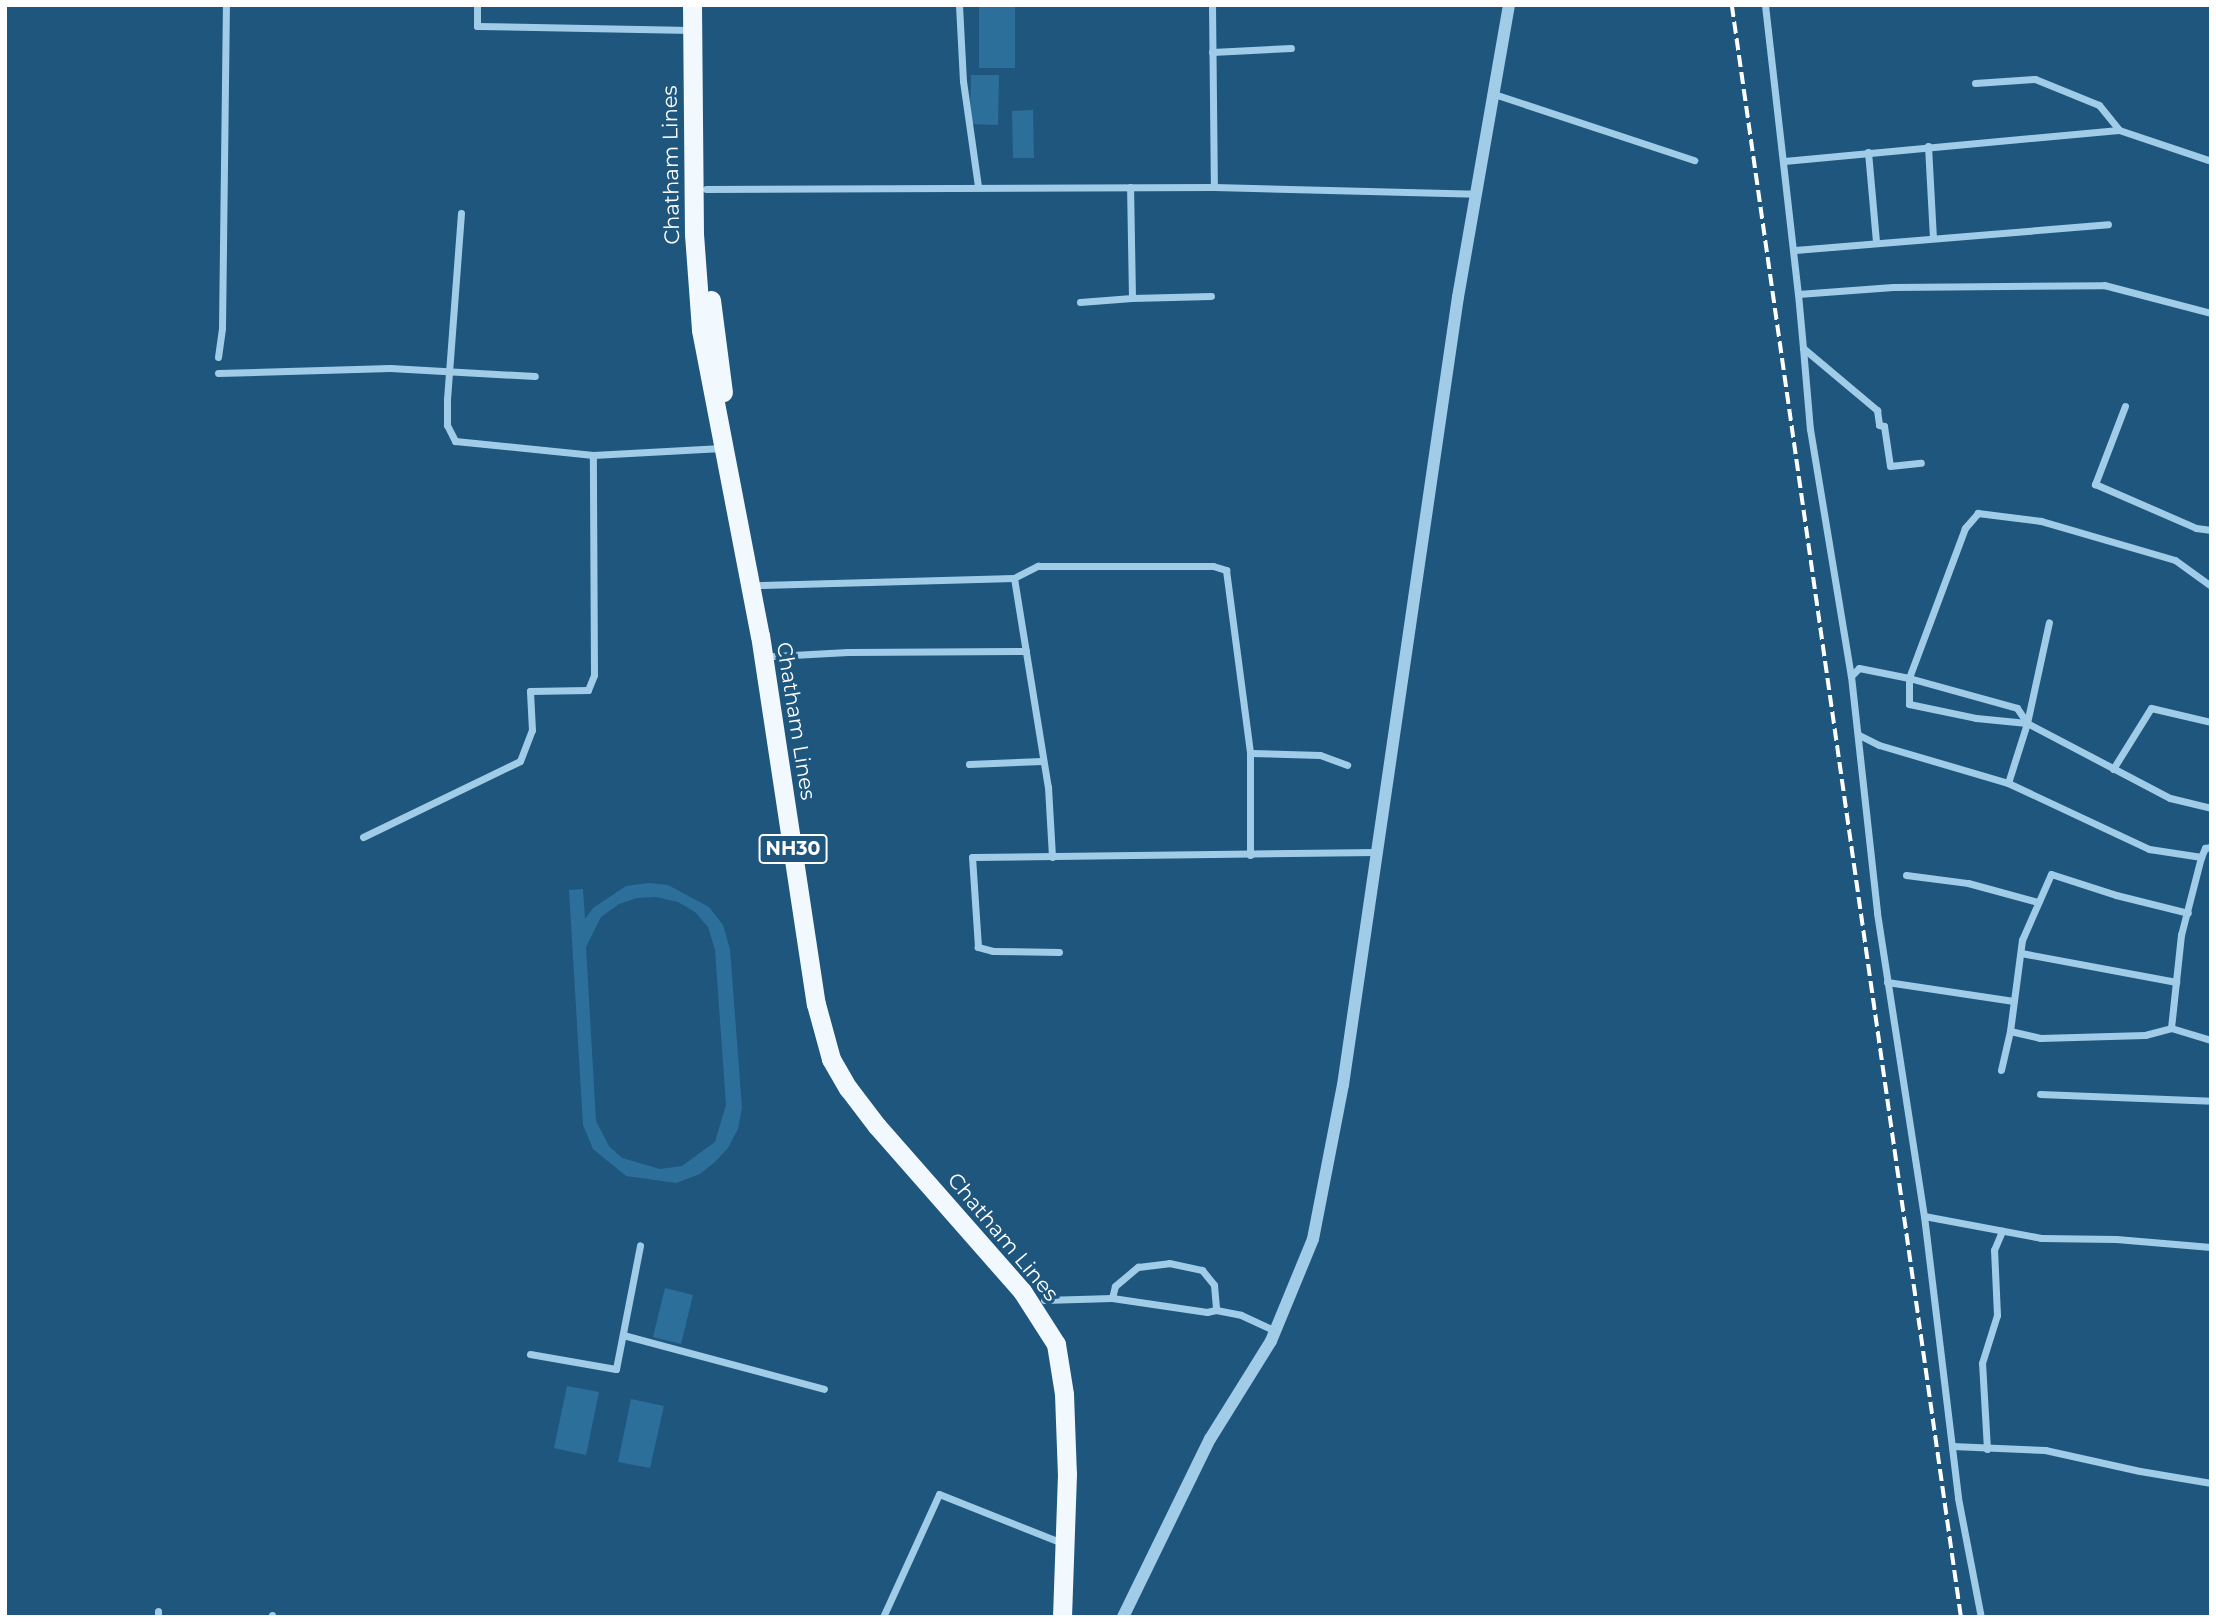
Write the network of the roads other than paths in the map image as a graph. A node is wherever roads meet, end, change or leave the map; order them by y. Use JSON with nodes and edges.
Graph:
{"nodes":[{"id":1,"x":226,"y":5,"type":"edge"},
{"id":2,"x":477,"y":5,"type":"edge"},
{"id":3,"x":692,"y":5,"type":"edge"},
{"id":4,"x":703,"y":5,"type":"edge"},
{"id":5,"x":960,"y":5,"type":"edge"},
{"id":6,"x":1212,"y":5,"type":"edge"},
{"id":7,"x":1509,"y":5,"type":"edge"},
{"id":8,"x":1765,"y":5,"type":"edge"},
{"id":9,"x":692,"y":30,"type":"junction"},
{"id":10,"x":1292,"y":48,"type":"dead end"},
{"id":11,"x":1212,"y":52,"type":"junction"},
{"id":12,"x":1975,"y":83,"type":"dead end"},
{"id":13,"x":1493,"y":94,"type":"junction"},
{"id":14,"x":2119,"y":130,"type":"junction"},
{"id":15,"x":1928,"y":146,"type":"junction"},
{"id":16,"x":1868,"y":152,"type":"junction"},
{"id":17,"x":1694,"y":160,"type":"dead end"},
{"id":18,"x":2211,"y":161,"type":"edge"},
{"id":19,"x":1784,"y":162,"type":"junction"},
{"id":20,"x":978,"y":186,"type":"junction"},
{"id":21,"x":1129,"y":187,"type":"junction"},
{"id":22,"x":1214,"y":187,"type":"junction"},
{"id":23,"x":706,"y":189,"type":"junction"},
{"id":24,"x":1476,"y":194,"type":"junction"},
{"id":25,"x":461,"y":213,"type":"dead end"},
{"id":26,"x":2108,"y":224,"type":"dead end"},
{"id":27,"x":1933,"y":238,"type":"junction"},
{"id":28,"x":1876,"y":242,"type":"junction"},
{"id":29,"x":1795,"y":250,"type":"junction"},
{"id":30,"x":1798,"y":294,"type":"junction"},
{"id":31,"x":1211,"y":296,"type":"dead end"},
{"id":32,"x":1132,"y":298,"type":"junction"},
{"id":33,"x":1080,"y":302,"type":"dead end"},
{"id":34,"x":2211,"y":313,"type":"edge"},
{"id":35,"x":1803,"y":348,"type":"junction"},
{"id":36,"x":218,"y":357,"type":"dead end"},
{"id":37,"x":218,"y":373,"type":"dead end"},
{"id":38,"x":449,"y":374,"type":"junction"},
{"id":39,"x":535,"y":376,"type":"dead end"},
{"id":40,"x":2125,"y":406,"type":"dead end"},
{"id":41,"x":722,"y":448,"type":"junction"},
{"id":42,"x":593,"y":455,"type":"junction"},
{"id":43,"x":1921,"y":463,"type":"dead end"},
{"id":44,"x":2211,"y":530,"type":"edge"},
{"id":45,"x":747,"y":538,"type":"junction"},
{"id":46,"x":1014,"y":578,"type":"junction"},
{"id":47,"x":761,"y":585,"type":"junction"},
{"id":48,"x":2211,"y":586,"type":"edge"},
{"id":49,"x":2049,"y":622,"type":"dead end"},
{"id":50,"x":1026,"y":651,"type":"junction"},
{"id":51,"x":774,"y":656,"type":"junction"},
{"id":52,"x":1851,"y":676,"type":"junction"},
{"id":53,"x":1909,"y":678,"type":"junction"},
{"id":54,"x":2211,"y":722,"type":"edge"},
{"id":55,"x":2027,"y":723,"type":"junction"},
{"id":56,"x":1859,"y":735,"type":"junction"},
{"id":57,"x":1250,"y":753,"type":"junction"},
{"id":58,"x":1042,"y":761,"type":"junction"},
{"id":59,"x":969,"y":764,"type":"dead end"},
{"id":60,"x":1347,"y":765,"type":"dead end"},
{"id":61,"x":2113,"y":769,"type":"junction"},
{"id":62,"x":2008,"y":783,"type":"junction"},
{"id":63,"x":2211,"y":809,"type":"edge"},
{"id":64,"x":363,"y":836,"type":"dead end"},
{"id":65,"x":2211,"y":847,"type":"edge"},
{"id":66,"x":1376,"y":852,"type":"junction"},
{"id":67,"x":1250,"y":855,"type":"junction"},
{"id":68,"x":1052,"y":857,"type":"junction"},
{"id":69,"x":2200,"y":857,"type":"junction"},
{"id":70,"x":1906,"y":874,"type":"dead end"},
{"id":71,"x":2038,"y":902,"type":"junction"},
{"id":72,"x":2188,"y":913,"type":"junction"},
{"id":73,"x":1059,"y":952,"type":"dead end"},
{"id":74,"x":2021,"y":954,"type":"junction"},
{"id":75,"x":1887,"y":982,"type":"junction"},
{"id":76,"x":2176,"y":982,"type":"junction"},
{"id":77,"x":2014,"y":1001,"type":"junction"},
{"id":78,"x":2171,"y":1028,"type":"junction"},
{"id":79,"x":2010,"y":1031,"type":"junction"},
{"id":80,"x":2211,"y":1040,"type":"edge"},
{"id":81,"x":2001,"y":1070,"type":"dead end"},
{"id":82,"x":2040,"y":1094,"type":"dead end"},
{"id":83,"x":2211,"y":1101,"type":"edge"},
{"id":84,"x":1923,"y":1216,"type":"junction"},
{"id":85,"x":2002,"y":1231,"type":"junction"},
{"id":86,"x":640,"y":1245,"type":"dead end"},
{"id":87,"x":2211,"y":1247,"type":"edge"},
{"id":88,"x":1112,"y":1298,"type":"junction"},
{"id":89,"x":1044,"y":1300,"type":"junction"},
{"id":90,"x":1216,"y":1310,"type":"junction"},
{"id":91,"x":1275,"y":1331,"type":"junction"},
{"id":92,"x":623,"y":1335,"type":"junction"},
{"id":93,"x":530,"y":1354,"type":"dead end"},
{"id":94,"x":824,"y":1389,"type":"dead end"},
{"id":95,"x":1952,"y":1446,"type":"junction"},
{"id":96,"x":1987,"y":1449,"type":"junction"},
{"id":97,"x":2211,"y":1483,"type":"edge"},
{"id":98,"x":1066,"y":1545,"type":"junction"},
{"id":99,"x":883,"y":1617,"type":"edge"},
{"id":100,"x":1062,"y":1617,"type":"edge"},
{"id":101,"x":1075,"y":1617,"type":"edge"},
{"id":102,"x":1123,"y":1617,"type":"edge"},
{"id":103,"x":1981,"y":1617,"type":"edge"}],
"edges":[{"from":1,"to":36,"type":"street"},
{"from":2,"to":9,"type":"street"},
{"from":3,"to":9,"type":"highway","name":"Chatham Lines","number":"NH30"},
{"from":4,"to":23,"type":"highway","name":"Chatham Lines","number":"NH30"},
{"from":5,"to":20,"type":"street"},
{"from":6,"to":11,"type":"street"},
{"from":7,"to":13,"type":"street"},
{"from":8,"to":19,"type":"street"},
{"from":9,"to":41,"type":"highway","name":"Chatham Lines","number":"NH30"},
{"from":10,"to":11,"type":"street"},
{"from":11,"to":22,"type":"street"},
{"from":12,"to":14,"type":"street"},
{"from":13,"to":17,"type":"street"},
{"from":13,"to":24,"type":"street"},
{"from":14,"to":15,"type":"street"},
{"from":14,"to":18,"type":"street"},
{"from":15,"to":16,"type":"street"},
{"from":15,"to":27,"type":"street"},
{"from":16,"to":19,"type":"street"},
{"from":16,"to":28,"type":"street"},
{"from":19,"to":29,"type":"street"},
{"from":20,"to":21,"type":"street"},
{"from":20,"to":23,"type":"street"},
{"from":21,"to":22,"type":"street"},
{"from":21,"to":32,"type":"street"},
{"from":22,"to":24,"type":"street"},
{"from":23,"to":45,"type":"highway","name":"Chatham Lines","number":"NH30"},
{"from":24,"to":66,"type":"street"},
{"from":25,"to":38,"type":"street"},
{"from":26,"to":27,"type":"street"},
{"from":27,"to":28,"type":"street"},
{"from":28,"to":29,"type":"street"},
{"from":29,"to":30,"type":"street"},
{"from":30,"to":34,"type":"street"},
{"from":30,"to":35,"type":"street"},
{"from":31,"to":32,"type":"street"},
{"from":32,"to":33,"type":"street"},
{"from":35,"to":43,"type":"street"},
{"from":35,"to":52,"type":"street"},
{"from":37,"to":38,"type":"street"},
{"from":38,"to":39,"type":"street"},
{"from":38,"to":42,"type":"street"},
{"from":40,"to":44,"type":"street"},
{"from":41,"to":42,"type":"street"},
{"from":41,"to":45,"type":"highway","name":"Chatham Lines","number":"NH30"},
{"from":42,"to":64,"type":"street"},
{"from":45,"to":47,"type":"highway","name":"Chatham Lines","number":"NH30"},
{"from":45,"to":98,"type":"highway","name":"Chatham Lines","number":"NH30"},
{"from":46,"to":47,"type":"street"},
{"from":46,"to":50,"type":"street"},
{"from":46,"to":57,"type":"street"},
{"from":47,"to":51,"type":"highway","name":"Chatham Lines","number":"NH30"},
{"from":48,"to":53,"type":"street"},
{"from":49,"to":55,"type":"street"},
{"from":50,"to":51,"type":"street"},
{"from":50,"to":58,"type":"street"},
{"from":51,"to":89,"type":"highway","name":"Chatham Lines","number":"NH30"},
{"from":52,"to":53,"type":"street"},
{"from":52,"to":56,"type":"street"},
{"from":53,"to":55,"type":"street"},
{"from":53,"to":55,"type":"street"},
{"from":54,"to":61,"type":"street"},
{"from":55,"to":61,"type":"street"},
{"from":55,"to":62,"type":"street"},
{"from":56,"to":62,"type":"street"},
{"from":56,"to":75,"type":"street"},
{"from":57,"to":60,"type":"street"},
{"from":57,"to":67,"type":"street"},
{"from":58,"to":59,"type":"street"},
{"from":58,"to":68,"type":"street"},
{"from":61,"to":63,"type":"street"},
{"from":62,"to":69,"type":"street"},
{"from":65,"to":69,"type":"street"},
{"from":66,"to":67,"type":"street"},
{"from":66,"to":91,"type":"street"},
{"from":67,"to":68,"type":"street"},
{"from":68,"to":73,"type":"street"},
{"from":69,"to":72,"type":"street"},
{"from":70,"to":71,"type":"street"},
{"from":71,"to":72,"type":"street"},
{"from":71,"to":74,"type":"street"},
{"from":72,"to":76,"type":"street"},
{"from":74,"to":76,"type":"street"},
{"from":74,"to":77,"type":"street"},
{"from":75,"to":77,"type":"street"},
{"from":75,"to":84,"type":"street"},
{"from":76,"to":78,"type":"street"},
{"from":77,"to":79,"type":"street"},
{"from":78,"to":79,"type":"street"},
{"from":78,"to":80,"type":"street"},
{"from":79,"to":81,"type":"street"},
{"from":82,"to":83,"type":"street"},
{"from":84,"to":85,"type":"street"},
{"from":84,"to":95,"type":"street"},
{"from":85,"to":87,"type":"street"},
{"from":85,"to":96,"type":"street"},
{"from":86,"to":92,"type":"street"},
{"from":88,"to":89,"type":"street"},
{"from":88,"to":90,"type":"street"},
{"from":88,"to":90,"type":"street"},
{"from":89,"to":101,"type":"highway","name":"Chatham Lines","number":"NH30"},
{"from":90,"to":91,"type":"street"},
{"from":91,"to":102,"type":"street"},
{"from":92,"to":93,"type":"street"},
{"from":92,"to":94,"type":"street"},
{"from":95,"to":96,"type":"street"},
{"from":95,"to":103,"type":"street"},
{"from":96,"to":97,"type":"street"},
{"from":98,"to":99,"type":"street"},
{"from":98,"to":100,"type":"highway","name":"Chatham Lines","number":"NH30"}]}
